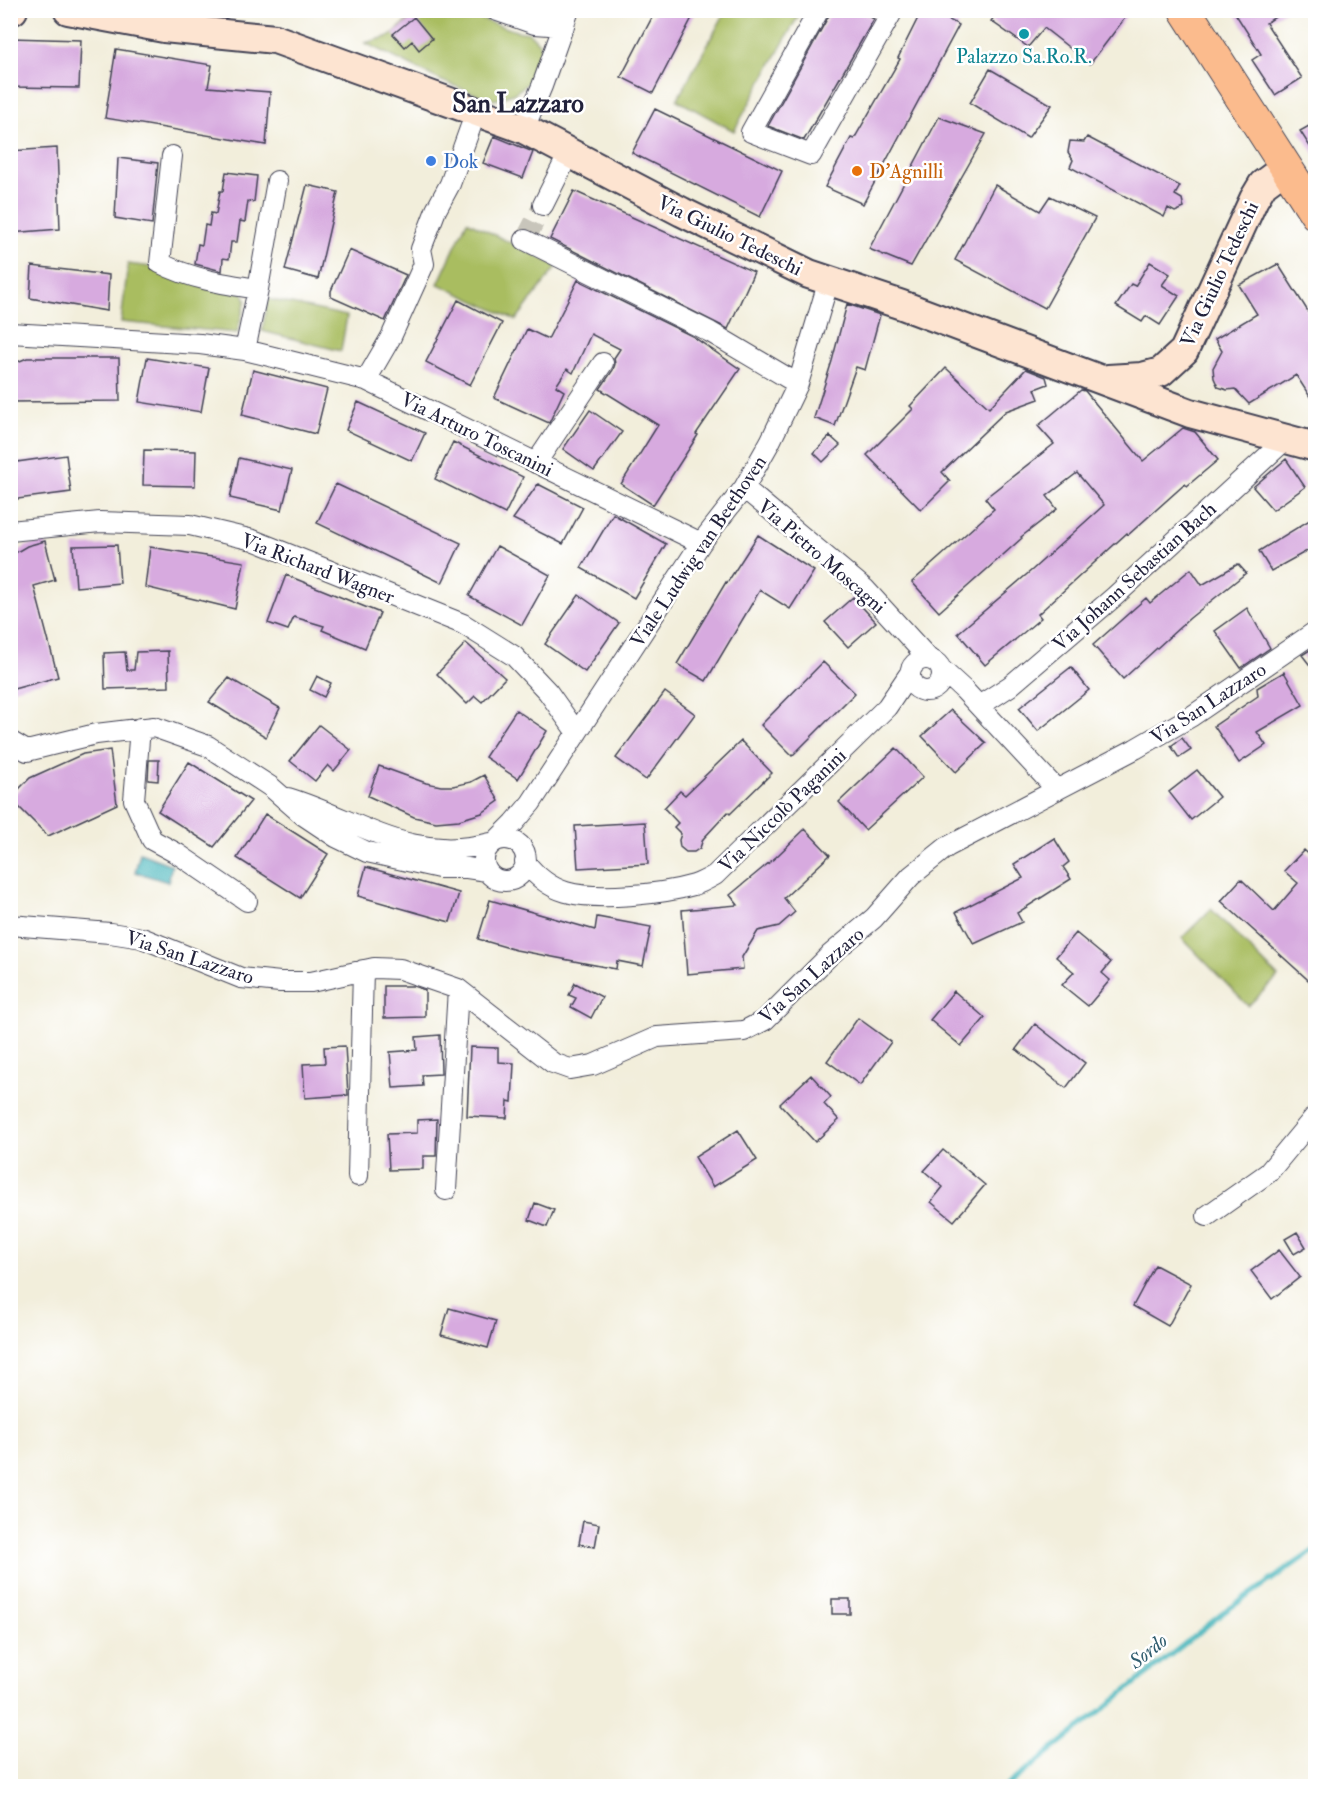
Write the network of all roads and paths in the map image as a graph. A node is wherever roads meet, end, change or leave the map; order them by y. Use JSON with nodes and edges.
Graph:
{"nodes":[{"id":1,"x":68,"y":10,"type":"edge"},
{"id":2,"x":495,"y":10,"type":"edge"},
{"id":3,"x":819,"y":10,"type":"edge"},
{"id":4,"x":1185,"y":10,"type":"edge"},
{"id":5,"x":891,"y":14,"type":"dead end"},
{"id":6,"x":567,"y":18,"type":"edge"},
{"id":7,"x":476,"y":112,"type":"junction"},
{"id":8,"x":524,"y":129,"type":"junction"},
{"id":9,"x":568,"y":153,"type":"junction"},
{"id":10,"x":172,"y":156,"type":"dead end"},
{"id":11,"x":1286,"y":167,"type":"junction"},
{"id":12,"x":277,"y":181,"type":"dead end"},
{"id":13,"x":543,"y":205,"type":"tunnel mouth"},
{"id":14,"x":1316,"y":214,"type":"edge"},
{"id":15,"x":525,"y":240,"type":"dead end"},
{"id":16,"x":829,"y":280,"type":"junction"},
{"id":17,"x":258,"y":289,"type":"junction"},
{"id":18,"x":10,"y":333,"type":"edge"},
{"id":19,"x":245,"y":350,"type":"junction"},
{"id":20,"x":603,"y":363,"type":"dead end"},
{"id":21,"x":1161,"y":372,"type":"junction"},
{"id":22,"x":1100,"y":379,"type":"junction"},
{"id":23,"x":366,"y":380,"type":"junction"},
{"id":24,"x":798,"y":384,"type":"junction"},
{"id":25,"x":1161,"y":401,"type":"junction"},
{"id":26,"x":1285,"y":440,"type":"junction"},
{"id":27,"x":1316,"y":447,"type":"edge"},
{"id":28,"x":536,"y":463,"type":"junction"},
{"id":29,"x":744,"y":488,"type":"junction"},
{"id":30,"x":10,"y":531,"type":"edge"},
{"id":31,"x":701,"y":543,"type":"junction"},
{"id":32,"x":899,"y":624,"type":"junction"},
{"id":33,"x":1316,"y":631,"type":"edge"},
{"id":34,"x":935,"y":664,"type":"junction"},
{"id":35,"x":910,"y":670,"type":"junction"},
{"id":36,"x":935,"y":688,"type":"junction"},
{"id":37,"x":979,"y":706,"type":"junction"},
{"id":38,"x":140,"y":728,"type":"junction"},
{"id":39,"x":577,"y":733,"type":"junction"},
{"id":40,"x":10,"y":741,"type":"edge"},
{"id":41,"x":1057,"y":790,"type":"junction"},
{"id":42,"x":282,"y":796,"type":"junction"},
{"id":43,"x":531,"y":803,"type":"junction"},
{"id":44,"x":494,"y":842,"type":"junction"},
{"id":45,"x":525,"y":857,"type":"junction"},
{"id":46,"x":487,"y":871,"type":"junction"},
{"id":47,"x":247,"y":901,"type":"dead end"},
{"id":48,"x":10,"y":925,"type":"edge"},
{"id":49,"x":363,"y":970,"type":"junction"},
{"id":50,"x":458,"y":989,"type":"junction"},
{"id":51,"x":1316,"y":1115,"type":"edge"},
{"id":52,"x":358,"y":1176,"type":"dead end"},
{"id":53,"x":446,"y":1190,"type":"dead end"},
{"id":54,"x":1207,"y":1216,"type":"dead end"}],
"edges":[{"from":1,"to":7,"type":"street","name":"Via Giulio Tedeschi"},
{"from":2,"to":6,"type":"street"},
{"from":3,"to":5,"type":"street"},
{"from":4,"to":11,"type":"main road"},
{"from":6,"to":8,"type":"street"},
{"from":7,"to":8,"type":"street","name":"Via Giulio Tedeschi"},
{"from":7,"to":23,"type":"street"},
{"from":8,"to":9,"type":"street","name":"Via Giulio Tedeschi"},
{"from":9,"to":13,"type":"street"},
{"from":9,"to":16,"type":"street","name":"Via Giulio Tedeschi"},
{"from":10,"to":17,"type":"street"},
{"from":11,"to":14,"type":"main road"},
{"from":11,"to":21,"type":"street","name":"Via Giulio Tedeschi"},
{"from":12,"to":17,"type":"street"},
{"from":15,"to":24,"type":"street"},
{"from":16,"to":22,"type":"street","name":"Via Giulio Tedeschi"},
{"from":16,"to":24,"type":"street","name":"Viale Ludwig van Beethoven"},
{"from":17,"to":19,"type":"street"},
{"from":18,"to":19,"type":"street","name":"Via Arturo Toscanini"},
{"from":19,"to":23,"type":"street","name":"Via Arturo Toscanini"},
{"from":20,"to":28,"type":"street"},
{"from":21,"to":22,"type":"street","name":"Via Giulio Tedeschi"},
{"from":21,"to":25,"type":"street"},
{"from":22,"to":25,"type":"street"},
{"from":23,"to":28,"type":"street","name":"Via Arturo Toscanini"},
{"from":24,"to":29,"type":"street","name":"Viale Ludwig van Beethoven"},
{"from":25,"to":26,"type":"street"},
{"from":26,"to":27,"type":"street"},
{"from":26,"to":37,"type":"street","name":"Via Johann Sebastian Bach"},
{"from":28,"to":31,"type":"street","name":"Via Arturo Toscanini"},
{"from":29,"to":31,"type":"street","name":"Viale Ludwig van Beethoven"},
{"from":29,"to":32,"type":"street","name":"Via Pietro Moscagni"},
{"from":30,"to":39,"type":"street","name":"Via Richard Wagner"},
{"from":31,"to":39,"type":"street","name":"Viale Ludwig van Beethoven"},
{"from":32,"to":34,"type":"street","name":"Via Pietro Moscagni"},
{"from":32,"to":35,"type":"street","name":"Via Pietro Moscagni"},
{"from":33,"to":41,"type":"street","name":"Via San Lazzaro"},
{"from":34,"to":35,"type":"street"},
{"from":34,"to":36,"type":"street"},
{"from":34,"to":37,"type":"street","name":"Via Pietro Moscagni"},
{"from":35,"to":36,"type":"street"},
{"from":35,"to":45,"type":"street","name":"Via Niccolò Paganini"},
{"from":36,"to":37,"type":"street","name":"Via Pietro Moscagni"},
{"from":37,"to":41,"type":"street","name":"Via Pietro Moscagni"},
{"from":38,"to":40,"type":"street"},
{"from":38,"to":42,"type":"street"},
{"from":38,"to":47,"type":"street"},
{"from":39,"to":43,"type":"street","name":"Viale Ludwig van Beethoven"},
{"from":41,"to":50,"type":"street","name":"Via San Lazzaro"},
{"from":42,"to":44,"type":"street"},
{"from":42,"to":46,"type":"street"},
{"from":43,"to":44,"type":"street","name":"Viale Ludwig van Beethoven"},
{"from":43,"to":45,"type":"street","name":"Viale Ludwig van Beethoven"},
{"from":44,"to":45,"type":"street"},
{"from":44,"to":46,"type":"street"},
{"from":45,"to":46,"type":"street"},
{"from":48,"to":49,"type":"street","name":"Via San Lazzaro"},
{"from":49,"to":50,"type":"street","name":"Via San Lazzaro"},
{"from":49,"to":52,"type":"street"},
{"from":50,"to":53,"type":"street"},
{"from":51,"to":54,"type":"street"}]}
